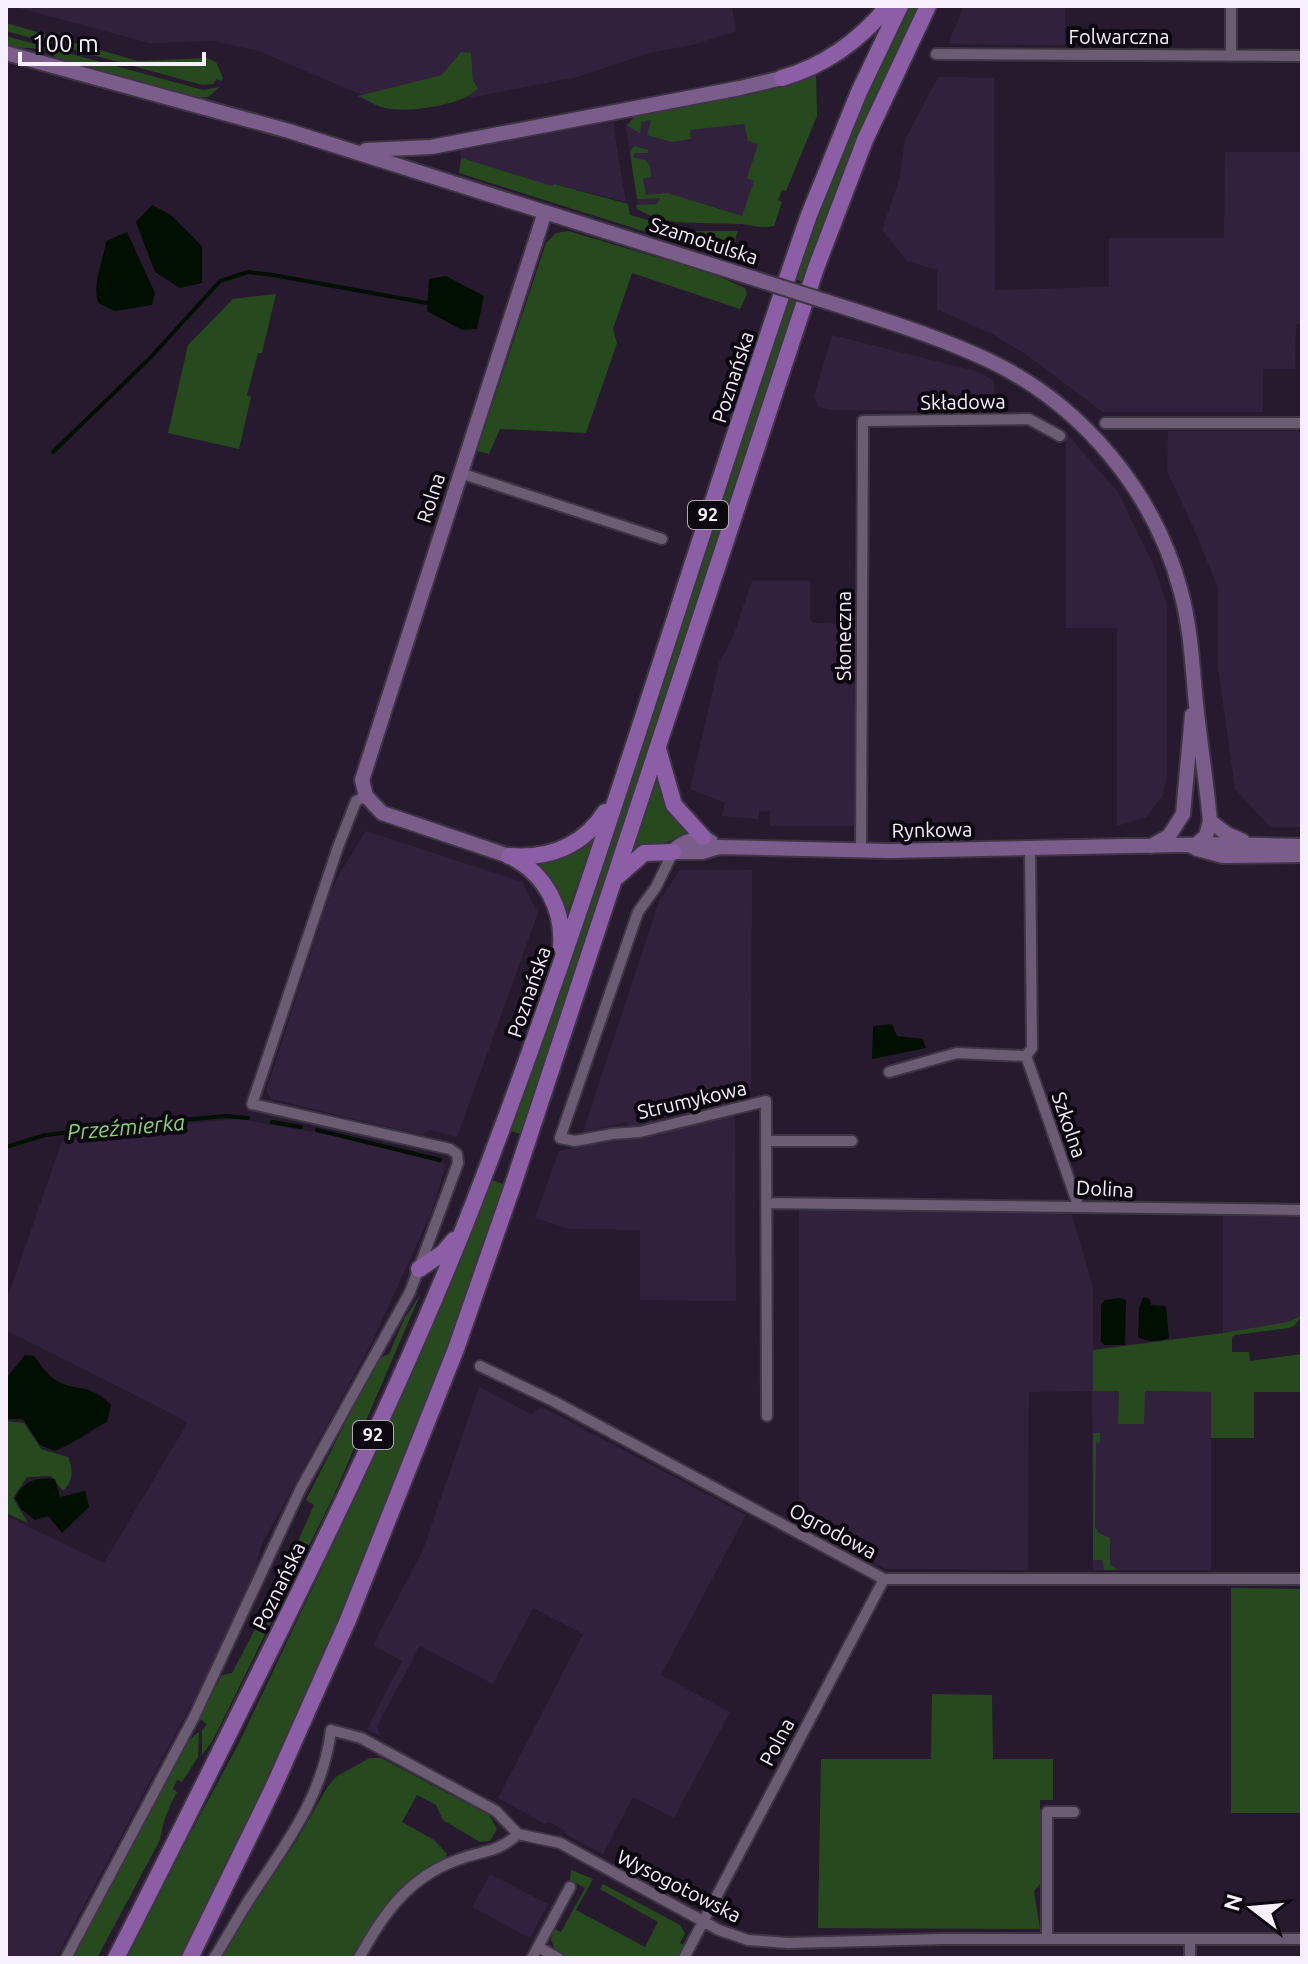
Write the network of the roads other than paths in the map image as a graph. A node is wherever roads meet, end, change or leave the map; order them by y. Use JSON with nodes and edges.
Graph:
{"nodes":[{"id":1,"x":888,"y":6,"type":"edge"},
{"id":2,"x":900,"y":6,"type":"edge"},
{"id":3,"x":928,"y":6,"type":"edge"},
{"id":4,"x":1231,"y":6,"type":"edge"},
{"id":5,"x":6,"y":53,"type":"edge"},
{"id":6,"x":936,"y":54,"type":"dead end"},
{"id":7,"x":1231,"y":56,"type":"junction"},
{"id":8,"x":1302,"y":56,"type":"edge"},
{"id":9,"x":782,"y":78,"type":"joint"},
{"id":10,"x":334,"y":145,"type":"junction"},
{"id":11,"x":545,"y":212,"type":"junction"},
{"id":12,"x":863,"y":421,"type":"joint"},
{"id":13,"x":1105,"y":423,"type":"dead end"},
{"id":14,"x":1302,"y":423,"type":"edge"},
{"id":15,"x":1060,"y":436,"type":"dead end"},
{"id":16,"x":460,"y":473,"type":"junction"},
{"id":17,"x":662,"y":539,"type":"dead end"},
{"id":18,"x":1195,"y":695,"type":"junction"},
{"id":19,"x":658,"y":748,"type":"junction"},
{"id":20,"x":622,"y":778,"type":"junction"},
{"id":21,"x":366,"y":796,"type":"junction"},
{"id":22,"x":1185,"y":804,"type":"junction"},
{"id":23,"x":1210,"y":821,"type":"junction"},
{"id":24,"x":703,"y":837,"type":"junction"},
{"id":25,"x":1266,"y":845,"type":"junction"},
{"id":26,"x":1302,"y":846,"type":"edge"},
{"id":27,"x":719,"y":847,"type":"junction"},
{"id":28,"x":1147,"y":847,"type":"junction"},
{"id":29,"x":1193,"y":847,"type":"junction"},
{"id":30,"x":1030,"y":848,"type":"junction"},
{"id":31,"x":861,"y":851,"type":"junction"},
{"id":32,"x":673,"y":852,"type":"junction"},
{"id":33,"x":1302,"y":855,"type":"edge"},
{"id":34,"x":509,"y":856,"type":"junction"},
{"id":35,"x":614,"y":880,"type":"junction"},
{"id":36,"x":557,"y":973,"type":"junction"},
{"id":37,"x":1026,"y":1056,"type":"junction"},
{"id":38,"x":889,"y":1072,"type":"dead end"},
{"id":39,"x":767,"y":1141,"type":"junction"},
{"id":40,"x":852,"y":1141,"type":"dead end"},
{"id":41,"x":767,"y":1203,"type":"junction"},
{"id":42,"x":1078,"y":1205,"type":"junction"},
{"id":43,"x":1302,"y":1210,"type":"edge"},
{"id":44,"x":466,"y":1222,"type":"junction"},
{"id":45,"x":419,"y":1269,"type":"junction"},
{"id":46,"x":480,"y":1366,"type":"dead end"},
{"id":47,"x":767,"y":1416,"type":"dead end"},
{"id":48,"x":884,"y":1579,"type":"junction"},
{"id":49,"x":1302,"y":1579,"type":"edge"},
{"id":50,"x":1074,"y":1812,"type":"dead end"},
{"id":51,"x":518,"y":1834,"type":"junction"},
{"id":52,"x":570,"y":1887,"type":"dead end"},
{"id":53,"x":703,"y":1922,"type":"junction"},
{"id":54,"x":1047,"y":1938,"type":"junction"},
{"id":55,"x":1190,"y":1939,"type":"junction"},
{"id":56,"x":1302,"y":1939,"type":"edge"},
{"id":57,"x":538,"y":1947,"type":"junction"},
{"id":58,"x":66,"y":1958,"type":"edge"},
{"id":59,"x":116,"y":1958,"type":"edge"},
{"id":60,"x":190,"y":1958,"type":"edge"},
{"id":61,"x":214,"y":1958,"type":"edge"},
{"id":62,"x":359,"y":1958,"type":"edge"},
{"id":63,"x":532,"y":1958,"type":"edge"},
{"id":64,"x":558,"y":1958,"type":"edge"},
{"id":65,"x":684,"y":1958,"type":"edge"},
{"id":66,"x":1190,"y":1958,"type":"edge"}],
"edges":[{"from":1,"to":9,"type":"main road"},
{"from":2,"to":20,"type":"main road","name":"Poznańska","number":"92"},
{"from":3,"to":19,"type":"main road","number":"92"},
{"from":4,"to":7,"type":"street"},
{"from":5,"to":10,"type":"street","name":"Szamotulska"},
{"from":6,"to":7,"type":"street","name":"Folwarczna"},
{"from":7,"to":8,"type":"street","name":"Folwarczna"},
{"from":9,"to":10,"type":"street"},
{"from":10,"to":11,"type":"street","name":"Szamotulska"},
{"from":11,"to":16,"type":"street","name":"Rolna"},
{"from":11,"to":18,"type":"street","name":"Szamotulska","bridge":true},
{"from":12,"to":15,"type":"street","name":"Składowa"},
{"from":12,"to":31,"type":"street","name":"Słoneczna"},
{"from":13,"to":14,"type":"street"},
{"from":16,"to":17,"type":"street"},
{"from":16,"to":21,"type":"street","name":"Rolna"},
{"from":18,"to":22,"type":"street","name":"Szamotulska"},
{"from":18,"to":23,"type":"street","name":"Szamotulska"},
{"from":19,"to":24,"type":"main road"},
{"from":19,"to":35,"type":"main road","number":"92"},
{"from":20,"to":34,"type":"main road"},
{"from":20,"to":36,"type":"main road","name":"Poznańska","number":"92"},
{"from":21,"to":34,"type":"street"},
{"from":21,"to":45,"type":"street","name":"Poznańska"},
{"from":22,"to":28,"type":"street","name":"Szamotulska"},
{"from":22,"to":29,"type":"street","name":"Szamotulska"},
{"from":23,"to":25,"type":"street"},
{"from":23,"to":29,"type":"street"},
{"from":24,"to":27,"type":"street"},
{"from":24,"to":32,"type":"street"},
{"from":25,"to":26,"type":"street","name":"Rynkowa"},
{"from":25,"to":29,"type":"street","name":"Rynkowa"},
{"from":27,"to":31,"type":"street","name":"Rynkowa"},
{"from":27,"to":32,"type":"street","name":"Rynkowa"},
{"from":28,"to":29,"type":"street","name":"Rynkowa"},
{"from":28,"to":30,"type":"street","name":"Rynkowa"},
{"from":29,"to":33,"type":"street","name":"Rynkowa"},
{"from":30,"to":31,"type":"street","name":"Rynkowa"},
{"from":30,"to":37,"type":"street"},
{"from":32,"to":35,"type":"main road"},
{"from":32,"to":39,"type":"street","name":"Strumykowa"},
{"from":34,"to":36,"type":"main road"},
{"from":35,"to":60,"type":"main road","number":"92"},
{"from":36,"to":44,"type":"main road","name":"Poznańska","number":"92"},
{"from":37,"to":38,"type":"street"},
{"from":37,"to":42,"type":"street","name":"Szkolna"},
{"from":39,"to":40,"type":"street"},
{"from":39,"to":41,"type":"street"},
{"from":41,"to":42,"type":"street","name":"Dolina"},
{"from":41,"to":47,"type":"street"},
{"from":42,"to":43,"type":"street","name":"Dolina"},
{"from":44,"to":45,"type":"main road"},
{"from":44,"to":59,"type":"main road","name":"Poznańska","number":"92"},
{"from":45,"to":58,"type":"street","name":"Poznańska"},
{"from":46,"to":48,"type":"street","name":"Ogrodowa"},
{"from":48,"to":49,"type":"street","name":"Ogrodowa"},
{"from":48,"to":53,"type":"street","name":"Polna"},
{"from":50,"to":54,"type":"street"},
{"from":51,"to":53,"type":"street","name":"Wysogotowska"},
{"from":51,"to":61,"type":"street"},
{"from":51,"to":62,"type":"street"},
{"from":52,"to":57,"type":"street"},
{"from":53,"to":54,"type":"street","name":"Wysogotowska"},
{"from":53,"to":65,"type":"street","name":"Polna"},
{"from":54,"to":55,"type":"street","name":"Wysogotowska"},
{"from":55,"to":56,"type":"street","name":"Wysogotowska"},
{"from":55,"to":66,"type":"street"},
{"from":57,"to":63,"type":"street"},
{"from":57,"to":64,"type":"street"}]}
